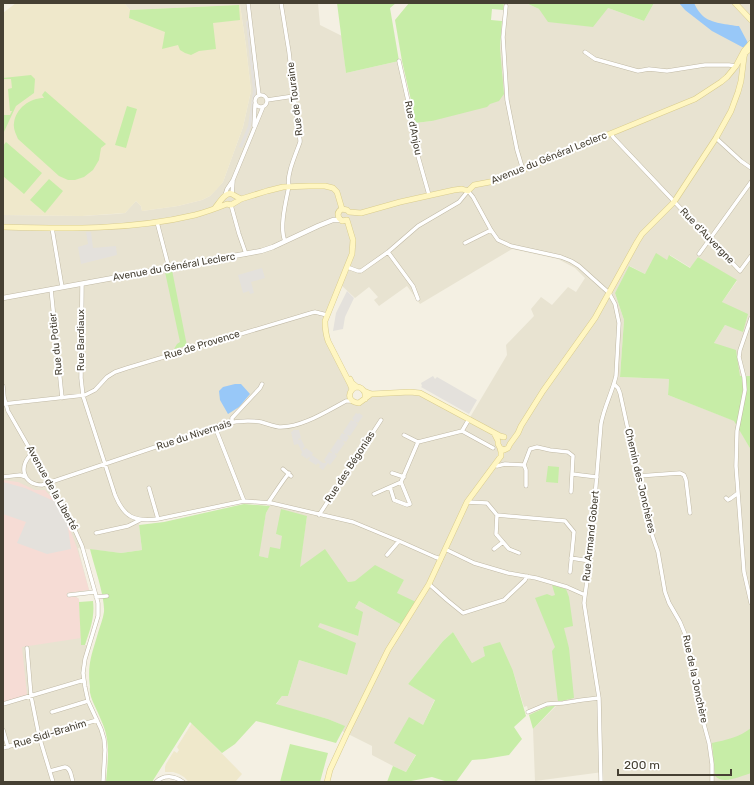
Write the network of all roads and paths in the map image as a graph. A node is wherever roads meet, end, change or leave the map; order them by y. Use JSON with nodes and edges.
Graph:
{"nodes":[{"id":1,"x":248,"y":3,"type":"edge"},
{"id":2,"x":281,"y":3,"type":"edge"},
{"id":3,"x":735,"y":3,"type":"edge"},
{"id":4,"x":506,"y":6,"type":"dead end"},
{"id":5,"x":751,"y":20,"type":"edge"},
{"id":6,"x":751,"y":43,"type":"edge"},
{"id":7,"x":751,"y":48,"type":"edge"},
{"id":8,"x":585,"y":52,"type":"dead end"},
{"id":9,"x":745,"y":52,"type":"junction"},
{"id":10,"x":399,"y":61,"type":"dead end"},
{"id":11,"x":736,"y":66,"type":"junction"},
{"id":12,"x":742,"y":75,"type":"junction"},
{"id":13,"x":259,"y":94,"type":"junction"},
{"id":14,"x":294,"y":96,"type":"junction"},
{"id":15,"x":267,"y":100,"type":"junction"},
{"id":16,"x":255,"y":104,"type":"junction"},
{"id":17,"x":263,"y":107,"type":"junction"},
{"id":18,"x":254,"y":130,"type":"junction"},
{"id":19,"x":611,"y":133,"type":"junction"},
{"id":20,"x":716,"y":138,"type":"junction"},
{"id":21,"x":751,"y":168,"type":"edge"},
{"id":22,"x":523,"y":170,"type":"junction"},
{"id":23,"x":233,"y":180,"type":"junction"},
{"id":24,"x":751,"y":182,"type":"edge"},
{"id":25,"x":289,"y":186,"type":"junction"},
{"id":26,"x":468,"y":191,"type":"junction"},
{"id":27,"x":233,"y":195,"type":"junction"},
{"id":28,"x":429,"y":195,"type":"junction"},
{"id":29,"x":224,"y":196,"type":"junction"},
{"id":30,"x":241,"y":199,"type":"junction"},
{"id":31,"x":674,"y":202,"type":"junction"},
{"id":32,"x":231,"y":204,"type":"junction"},
{"id":33,"x":214,"y":208,"type":"junction"},
{"id":34,"x":342,"y":209,"type":"junction"},
{"id":35,"x":349,"y":212,"type":"junction"},
{"id":36,"x":344,"y":220,"type":"junction"},
{"id":37,"x":157,"y":222,"type":"junction"},
{"id":38,"x":3,"y":227,"type":"edge"},
{"id":39,"x":52,"y":228,"type":"junction"},
{"id":40,"x":491,"y":230,"type":"junction"},
{"id":41,"x":709,"y":239,"type":"junction"},
{"id":42,"x":285,"y":241,"type":"junction"},
{"id":43,"x":465,"y":243,"type":"dead end"},
{"id":44,"x":388,"y":252,"type":"junction"},
{"id":45,"x":246,"y":254,"type":"junction"},
{"id":46,"x":699,"y":254,"type":"dead end"},
{"id":47,"x":751,"y":256,"type":"edge"},
{"id":48,"x":347,"y":267,"type":"junction"},
{"id":49,"x":169,"y":268,"type":"junction"},
{"id":50,"x":82,"y":284,"type":"junction"},
{"id":51,"x":62,"y":287,"type":"junction"},
{"id":52,"x":51,"y":289,"type":"junction"},
{"id":53,"x":609,"y":292,"type":"junction"},
{"id":54,"x":3,"y":298,"type":"edge"},
{"id":55,"x":418,"y":299,"type":"dead end"},
{"id":56,"x":327,"y":315,"type":"junction"},
{"id":57,"x":751,"y":318,"type":"edge"},
{"id":58,"x":262,"y":384,"type":"dead end"},
{"id":59,"x":614,"y":384,"type":"junction"},
{"id":60,"x":3,"y":386,"type":"edge"},
{"id":61,"x":354,"y":388,"type":"junction"},
{"id":62,"x":364,"y":391,"type":"junction"},
{"id":63,"x":372,"y":394,"type":"junction"},
{"id":64,"x":83,"y":396,"type":"junction"},
{"id":65,"x":62,"y":398,"type":"junction"},
{"id":66,"x":365,"y":399,"type":"junction"},
{"id":67,"x":351,"y":401,"type":"junction"},
{"id":68,"x":4,"y":404,"type":"edge"},
{"id":69,"x":469,"y":419,"type":"junction"},
{"id":70,"x":381,"y":420,"type":"dead end"},
{"id":71,"x":232,"y":422,"type":"junction"},
{"id":72,"x":215,"y":427,"type":"junction"},
{"id":73,"x":462,"y":431,"type":"junction"},
{"id":74,"x":494,"y":433,"type":"junction"},
{"id":75,"x":404,"y":435,"type":"dead end"},
{"id":76,"x":504,"y":437,"type":"junction"},
{"id":77,"x":498,"y":441,"type":"junction"},
{"id":78,"x":418,"y":442,"type":"junction"},
{"id":79,"x":510,"y":444,"type":"junction"},
{"id":80,"x":493,"y":448,"type":"dead end"},
{"id":81,"x":500,"y":448,"type":"junction"},
{"id":82,"x":506,"y":449,"type":"junction"},
{"id":83,"x":33,"y":453,"type":"junction"},
{"id":84,"x":503,"y":463,"type":"junction"},
{"id":85,"x":105,"y":464,"type":"junction"},
{"id":86,"x":524,"y":465,"type":"junction"},
{"id":87,"x":283,"y":468,"type":"dead end"},
{"id":88,"x":491,"y":470,"type":"junction"},
{"id":89,"x":24,"y":472,"type":"junction"},
{"id":90,"x":392,"y":473,"type":"dead end"},
{"id":91,"x":572,"y":474,"type":"junction"},
{"id":92,"x":20,"y":475,"type":"junction"},
{"id":93,"x":638,"y":476,"type":"junction"},
{"id":94,"x":3,"y":477,"type":"edge"},
{"id":95,"x":26,"y":477,"type":"junction"},
{"id":96,"x":404,"y":477,"type":"junction"},
{"id":97,"x":597,"y":477,"type":"junction"},
{"id":98,"x":50,"y":482,"type":"junction"},
{"id":99,"x":401,"y":482,"type":"junction"},
{"id":100,"x":526,"y":486,"type":"dead end"},
{"id":101,"x":390,"y":487,"type":"junction"},
{"id":102,"x":149,"y":488,"type":"dead end"},
{"id":103,"x":571,"y":492,"type":"dead end"},
{"id":104,"x":738,"y":493,"type":"junction"},
{"id":105,"x":374,"y":494,"type":"dead end"},
{"id":106,"x":726,"y":498,"type":"dead end"},
{"id":107,"x":244,"y":501,"type":"junction"},
{"id":108,"x":468,"y":502,"type":"junction"},
{"id":109,"x":268,"y":503,"type":"junction"},
{"id":110,"x":690,"y":513,"type":"dead end"},
{"id":111,"x":319,"y":515,"type":"junction"},
{"id":112,"x":497,"y":515,"type":"junction"},
{"id":113,"x":158,"y":519,"type":"junction"},
{"id":114,"x":140,"y":520,"type":"junction"},
{"id":115,"x":96,"y":533,"type":"dead end"},
{"id":116,"x":399,"y":541,"type":"junction"},
{"id":117,"x":503,"y":542,"type":"junction"},
{"id":118,"x":445,"y":549,"type":"junction"},
{"id":119,"x":494,"y":549,"type":"dead end"},
{"id":120,"x":520,"y":553,"type":"dead end"},
{"id":121,"x":387,"y":555,"type":"dead end"},
{"id":122,"x":571,"y":558,"type":"junction"},
{"id":123,"x":441,"y":559,"type":"junction"},
{"id":124,"x":590,"y":561,"type":"junction"},
{"id":125,"x":570,"y":572,"type":"dead end"},
{"id":126,"x":527,"y":576,"type":"junction"},
{"id":127,"x":663,"y":580,"type":"joint"},
{"id":128,"x":429,"y":584,"type":"junction"},
{"id":129,"x":95,"y":592,"type":"junction"},
{"id":130,"x":69,"y":595,"type":"dead end"},
{"id":131,"x":585,"y":595,"type":"junction"},
{"id":132,"x":107,"y":596,"type":"dead end"},
{"id":133,"x":96,"y":597,"type":"junction"},
{"id":134,"x":751,"y":603,"type":"edge"},
{"id":135,"x":27,"y":648,"type":"dead end"},
{"id":136,"x":84,"y":680,"type":"junction"},
{"id":137,"x":32,"y":696,"type":"junction"},
{"id":138,"x":599,"y":698,"type":"junction"},
{"id":139,"x":88,"y":701,"type":"junction"},
{"id":140,"x":3,"y":704,"type":"edge"},
{"id":141,"x":52,"y":712,"type":"dead end"},
{"id":142,"x":528,"y":712,"type":"dead end"},
{"id":143,"x":97,"y":720,"type":"junction"},
{"id":144,"x":3,"y":730,"type":"edge"},
{"id":145,"x":40,"y":737,"type":"junction"},
{"id":146,"x":8,"y":747,"type":"junction"},
{"id":147,"x":3,"y":748,"type":"edge"},
{"id":148,"x":50,"y":771,"type":"junction"},
{"id":149,"x":54,"y":782,"type":"edge"},
{"id":150,"x":73,"y":782,"type":"edge"},
{"id":151,"x":103,"y":782,"type":"edge"},
{"id":152,"x":156,"y":782,"type":"edge"},
{"id":153,"x":184,"y":782,"type":"edge"},
{"id":154,"x":327,"y":782,"type":"edge"},
{"id":155,"x":601,"y":782,"type":"edge"},
{"id":156,"x":712,"y":782,"type":"edge"}],
"edges":[{"from":1,"to":13,"type":"street"},
{"from":2,"to":14,"type":"street","name":"Rue de Touraine"},
{"from":3,"to":5,"type":"main road"},
{"from":4,"to":22,"type":"street"},
{"from":6,"to":9,"type":"main road"},
{"from":7,"to":9,"type":"main road"},
{"from":8,"to":11,"type":"street"},
{"from":9,"to":11,"type":"main road","name":"Avenue du Général Leclerc"},
{"from":9,"to":12,"type":"main road"},
{"from":10,"to":28,"type":"street","name":"Rue d'Anjou"},
{"from":11,"to":12,"type":"main road"},
{"from":11,"to":19,"type":"main road","name":"Avenue du Général Leclerc"},
{"from":12,"to":20,"type":"main road"},
{"from":13,"to":15,"type":"street"},
{"from":13,"to":16,"type":"street"},
{"from":14,"to":15,"type":"street"},
{"from":14,"to":25,"type":"street","name":"Rue de Touraine"},
{"from":15,"to":17,"type":"street"},
{"from":16,"to":17,"type":"street"},
{"from":16,"to":18,"type":"street"},
{"from":17,"to":18,"type":"street"},
{"from":18,"to":23,"type":"street"},
{"from":19,"to":22,"type":"main road","name":"Avenue du Général Leclerc"},
{"from":19,"to":31,"type":"street","name":"Rue d'Auvergne"},
{"from":20,"to":21,"type":"street"},
{"from":20,"to":31,"type":"main road"},
{"from":22,"to":26,"type":"main road","name":"Avenue du Général Leclerc"},
{"from":23,"to":27,"type":"street"},
{"from":23,"to":29,"type":"street"},
{"from":24,"to":41,"type":"street"},
{"from":25,"to":30,"type":"main road"},
{"from":25,"to":34,"type":"main road"},
{"from":25,"to":42,"type":"street","name":"Rue de Touraine"},
{"from":26,"to":28,"type":"main road","name":"Avenue du Général Leclerc"},
{"from":26,"to":40,"type":"street"},
{"from":26,"to":44,"type":"street"},
{"from":27,"to":29,"type":"main road"},
{"from":27,"to":30,"type":"main road"},
{"from":27,"to":32,"type":"main road"},
{"from":28,"to":35,"type":"main road","name":"Avenue du Général Leclerc"},
{"from":29,"to":32,"type":"main road"},
{"from":29,"to":33,"type":"main road"},
{"from":30,"to":32,"type":"main road"},
{"from":31,"to":41,"type":"street","name":"Rue d'Auvergne"},
{"from":31,"to":53,"type":"main road"},
{"from":32,"to":33,"type":"main road"},
{"from":32,"to":45,"type":"street"},
{"from":33,"to":37,"type":"main road"},
{"from":34,"to":35,"type":"main road"},
{"from":34,"to":36,"type":"main road"},
{"from":35,"to":36,"type":"main road"},
{"from":36,"to":42,"type":"street","name":"Avenue du Général Leclerc"},
{"from":36,"to":48,"type":"main road"},
{"from":37,"to":39,"type":"main road"},
{"from":37,"to":49,"type":"street"},
{"from":38,"to":39,"type":"main road"},
{"from":39,"to":51,"type":"street"},
{"from":40,"to":43,"type":"street"},
{"from":40,"to":53,"type":"street"},
{"from":41,"to":46,"type":"street"},
{"from":41,"to":47,"type":"street","name":"Rue d'Auvergne"},
{"from":42,"to":45,"type":"street","name":"Avenue du Général Leclerc"},
{"from":44,"to":48,"type":"street"},
{"from":44,"to":55,"type":"street"},
{"from":45,"to":49,"type":"street","name":"Avenue du Général Leclerc"},
{"from":48,"to":56,"type":"main road"},
{"from":49,"to":50,"type":"street","name":"Avenue du Général Leclerc"},
{"from":50,"to":51,"type":"street","name":"Avenue du Général Leclerc"},
{"from":50,"to":64,"type":"street","name":"Rue Bardiaux"},
{"from":51,"to":52,"type":"street","name":"Avenue du Général Leclerc"},
{"from":52,"to":54,"type":"street","name":"Avenue du Général Leclerc"},
{"from":52,"to":65,"type":"street","name":"Rue du Potier"},
{"from":53,"to":59,"type":"street","name":"Rue Armand Gobert"},
{"from":53,"to":79,"type":"main road"},
{"from":56,"to":61,"type":"main road"},
{"from":56,"to":64,"type":"street","name":"Rue de Provence"},
{"from":57,"to":104,"type":"street"},
{"from":58,"to":71,"type":"street"},
{"from":59,"to":93,"type":"street","name":"Chemin des Jonchères"},
{"from":59,"to":97,"type":"street","name":"Rue Armand Gobert"},
{"from":60,"to":68,"type":"street","name":"Avenue de la Liberté"},
{"from":61,"to":62,"type":"main road"},
{"from":61,"to":67,"type":"main road"},
{"from":62,"to":63,"type":"main road"},
{"from":62,"to":66,"type":"main road"},
{"from":63,"to":66,"type":"main road"},
{"from":63,"to":69,"type":"main road"},
{"from":64,"to":65,"type":"street"},
{"from":64,"to":85,"type":"street","name":"Rue Bardiaux"},
{"from":65,"to":68,"type":"street"},
{"from":66,"to":67,"type":"main road"},
{"from":67,"to":71,"type":"street","name":"Rue du Nivernais"},
{"from":68,"to":83,"type":"street","name":"Avenue de la Liberté"},
{"from":69,"to":73,"type":"street"},
{"from":69,"to":74,"type":"main road"},
{"from":70,"to":111,"type":"street","name":"Rue des Bégonias"},
{"from":71,"to":72,"type":"street","name":"Rue du Nivernais"},
{"from":72,"to":85,"type":"street","name":"Rue du Nivernais"},
{"from":72,"to":107,"type":"street"},
{"from":73,"to":78,"type":"street"},
{"from":73,"to":80,"type":"street"},
{"from":74,"to":76,"type":"main road"},
{"from":74,"to":77,"type":"main road"},
{"from":75,"to":78,"type":"street"},
{"from":76,"to":77,"type":"main road"},
{"from":76,"to":79,"type":"main road"},
{"from":77,"to":81,"type":"main road"},
{"from":78,"to":96,"type":"street"},
{"from":79,"to":82,"type":"main road"},
{"from":81,"to":82,"type":"main road"},
{"from":81,"to":88,"type":"main road"},
{"from":82,"to":84,"type":"main road"},
{"from":83,"to":89,"type":"street"},
{"from":83,"to":98,"type":"street","name":"Avenue de la Liberté"},
{"from":84,"to":86,"type":"street"},
{"from":84,"to":88,"type":"main road"},
{"from":85,"to":98,"type":"street","name":"Rue du Nivernais"},
{"from":85,"to":114,"type":"street","name":"Rue Bardiaux"},
{"from":86,"to":91,"type":"street"},
{"from":86,"to":100,"type":"street"},
{"from":87,"to":109,"type":"street"},
{"from":88,"to":108,"type":"main road"},
{"from":89,"to":92,"type":"street"},
{"from":89,"to":95,"type":"street"},
{"from":90,"to":96,"type":"street"},
{"from":91,"to":97,"type":"street"},
{"from":91,"to":103,"type":"street"},
{"from":92,"to":94,"type":"street"},
{"from":92,"to":95,"type":"street","name":"Rue du Nivernais"},
{"from":93,"to":110,"type":"street"},
{"from":93,"to":127,"type":"street","name":"Chemin des Jonchères"},
{"from":95,"to":98,"type":"street","name":"Rue du Nivernais"},
{"from":96,"to":99,"type":"street"},
{"from":97,"to":124,"type":"street","name":"Rue Armand Gobert"},
{"from":98,"to":129,"type":"street","name":"Avenue de la Liberté"},
{"from":99,"to":101,"type":"street"},
{"from":99,"to":101,"type":"street"},
{"from":101,"to":105,"type":"street"},
{"from":102,"to":113,"type":"street"},
{"from":104,"to":106,"type":"street"},
{"from":104,"to":134,"type":"street"},
{"from":107,"to":109,"type":"street"},
{"from":107,"to":113,"type":"street"},
{"from":108,"to":112,"type":"street"},
{"from":108,"to":118,"type":"main road"},
{"from":109,"to":111,"type":"street"},
{"from":111,"to":116,"type":"street"},
{"from":112,"to":117,"type":"street"},
{"from":112,"to":122,"type":"street"},
{"from":113,"to":114,"type":"street"},
{"from":114,"to":115,"type":"street"},
{"from":116,"to":121,"type":"street"},
{"from":116,"to":123,"type":"street"},
{"from":117,"to":119,"type":"street"},
{"from":117,"to":120,"type":"street"},
{"from":118,"to":123,"type":"main road"},
{"from":118,"to":126,"type":"street"},
{"from":122,"to":124,"type":"street"},
{"from":122,"to":125,"type":"street"},
{"from":123,"to":128,"type":"main road"},
{"from":124,"to":131,"type":"street","name":"Rue Armand Gobert"},
{"from":126,"to":128,"type":"street"},
{"from":126,"to":131,"type":"street"},
{"from":127,"to":156,"type":"street","name":"Rue de la Jonchère"},
{"from":128,"to":154,"type":"main road"},
{"from":129,"to":130,"type":"street"},
{"from":129,"to":133,"type":"street","name":"Avenue de la Liberté"},
{"from":131,"to":138,"type":"street","name":"Rue Armand Gobert"},
{"from":132,"to":133,"type":"street"},
{"from":133,"to":136,"type":"street","name":"Avenue de la Liberté"},
{"from":135,"to":137,"type":"street"},
{"from":136,"to":137,"type":"street"},
{"from":136,"to":139,"type":"street","name":"Avenue de la Liberté"},
{"from":137,"to":140,"type":"street"},
{"from":137,"to":145,"type":"street"},
{"from":138,"to":142,"type":"street"},
{"from":138,"to":155,"type":"street","name":"Rue Armand Gobert"},
{"from":139,"to":141,"type":"street"},
{"from":139,"to":143,"type":"street","name":"Avenue de la Liberté"},
{"from":143,"to":145,"type":"street","name":"Rue Sidi-Brahim"},
{"from":143,"to":151,"type":"street","name":"Avenue de la Liberté"},
{"from":144,"to":146,"type":"street"},
{"from":145,"to":146,"type":"street","name":"Rue Sidi-Brahim"},
{"from":145,"to":148,"type":"street"},
{"from":146,"to":147,"type":"street","name":"Rue Sidi-Brahim"},
{"from":148,"to":149,"type":"street"},
{"from":148,"to":150,"type":"street"},
{"from":152,"to":153,"type":"street"}]}
